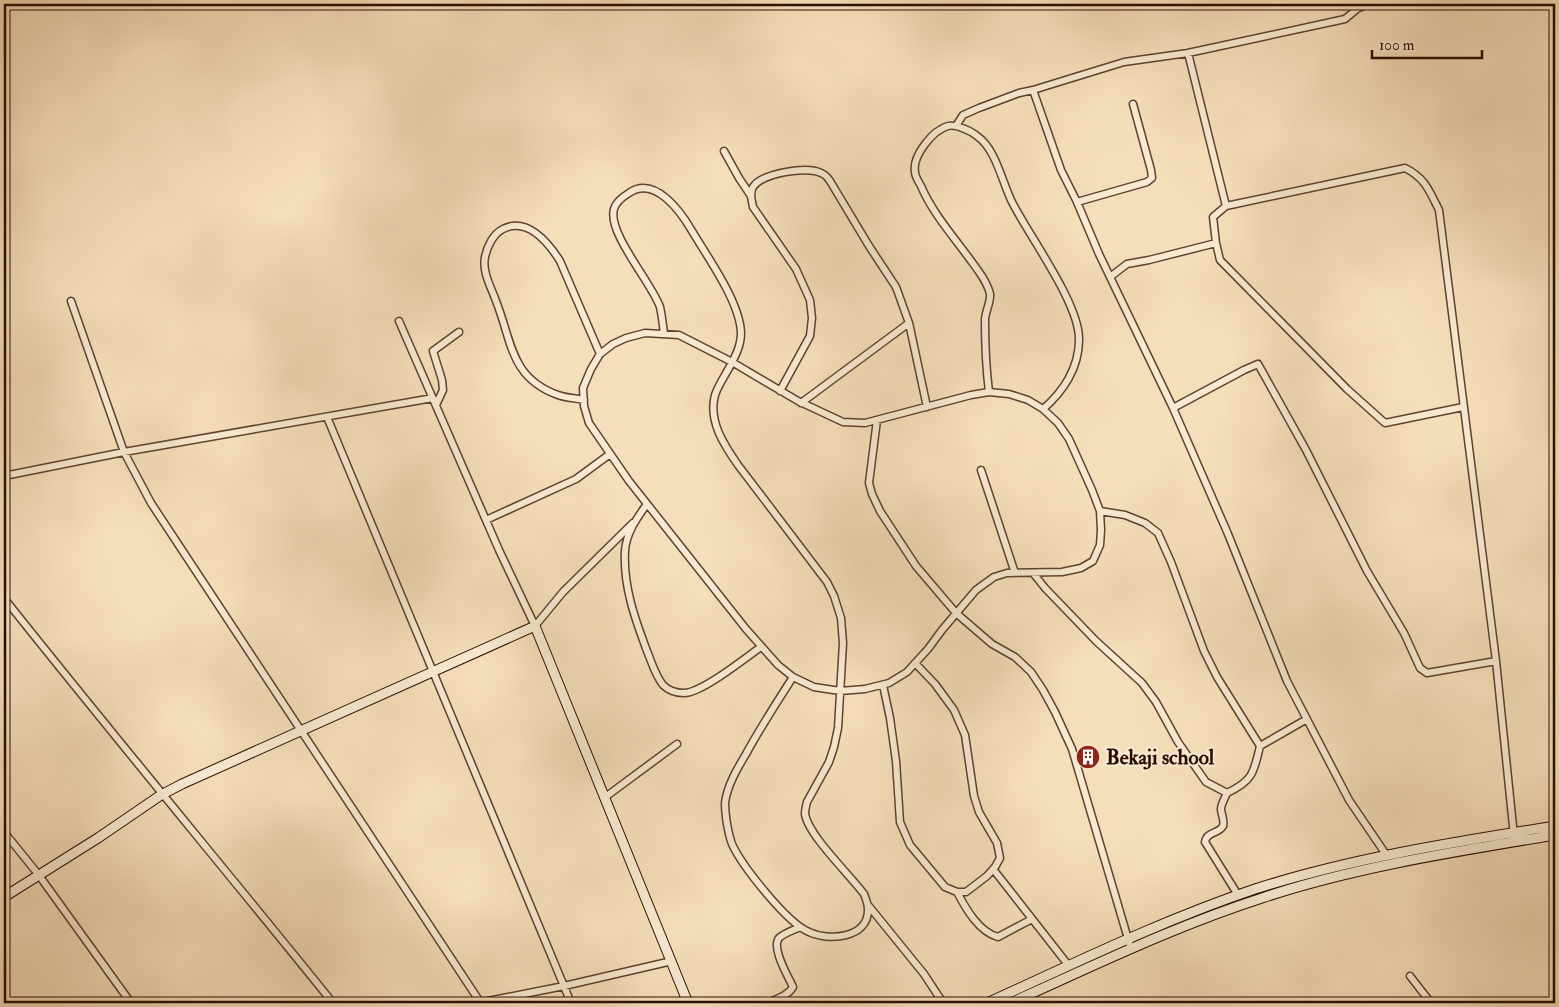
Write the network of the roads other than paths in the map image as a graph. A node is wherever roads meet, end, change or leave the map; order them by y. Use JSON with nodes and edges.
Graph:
{"nodes":[{"id":1,"x":1368,"y":4,"type":"edge"},
{"id":2,"x":1188,"y":53,"type":"junction"},
{"id":3,"x":1033,"y":90,"type":"junction"},
{"id":4,"x":1133,"y":104,"type":"dead end"},
{"id":5,"x":956,"y":126,"type":"junction"},
{"id":6,"x":724,"y":151,"type":"dead end"},
{"id":7,"x":751,"y":196,"type":"junction"},
{"id":8,"x":1077,"y":202,"type":"junction"},
{"id":9,"x":1226,"y":206,"type":"junction"},
{"id":10,"x":1216,"y":243,"type":"junction"},
{"id":11,"x":1110,"y":277,"type":"junction"},
{"id":12,"x":71,"y":301,"type":"dead end"},
{"id":13,"x":400,"y":321,"type":"dead end"},
{"id":14,"x":908,"y":323,"type":"junction"},
{"id":15,"x":459,"y":332,"type":"dead end"},
{"id":16,"x":664,"y":334,"type":"junction"},
{"id":17,"x":600,"y":354,"type":"junction"},
{"id":18,"x":732,"y":362,"type":"junction"},
{"id":19,"x":780,"y":391,"type":"junction"},
{"id":20,"x":989,"y":392,"type":"junction"},
{"id":21,"x":433,"y":398,"type":"junction"},
{"id":22,"x":584,"y":400,"type":"junction"},
{"id":23,"x":801,"y":403,"type":"junction"},
{"id":24,"x":436,"y":405,"type":"junction"},
{"id":25,"x":927,"y":407,"type":"junction"},
{"id":26,"x":1464,"y":407,"type":"junction"},
{"id":27,"x":1043,"y":408,"type":"junction"},
{"id":28,"x":1173,"y":408,"type":"junction"},
{"id":29,"x":327,"y":417,"type":"junction"},
{"id":30,"x":877,"y":420,"type":"junction"},
{"id":31,"x":124,"y":452,"type":"junction"},
{"id":32,"x":610,"y":454,"type":"junction"},
{"id":33,"x":981,"y":470,"type":"dead end"},
{"id":34,"x":4,"y":476,"type":"edge"},
{"id":35,"x":647,"y":504,"type":"junction"},
{"id":36,"x":1100,"y":511,"type":"junction"},
{"id":37,"x":486,"y":520,"type":"junction"},
{"id":38,"x":633,"y":523,"type":"junction"},
{"id":39,"x":1015,"y":573,"type":"junction"},
{"id":40,"x":1033,"y":573,"type":"junction"},
{"id":41,"x":4,"y":598,"type":"edge"},
{"id":42,"x":956,"y":613,"type":"junction"},
{"id":43,"x":535,"y":626,"type":"junction"},
{"id":44,"x":761,"y":647,"type":"junction"},
{"id":45,"x":1496,"y":661,"type":"junction"},
{"id":46,"x":916,"y":663,"type":"junction"},
{"id":47,"x":434,"y":671,"type":"junction"},
{"id":48,"x":793,"y":676,"type":"junction"},
{"id":49,"x":883,"y":685,"type":"junction"},
{"id":50,"x":840,"y":691,"type":"junction"},
{"id":51,"x":1307,"y":719,"type":"junction"},
{"id":52,"x":299,"y":730,"type":"junction"},
{"id":53,"x":677,"y":744,"type":"dead end"},
{"id":54,"x":1260,"y":746,"type":"junction"},
{"id":55,"x":1227,"y":793,"type":"junction"},
{"id":56,"x":161,"y":795,"type":"junction"},
{"id":57,"x":604,"y":798,"type":"junction"},
{"id":58,"x":1555,"y":826,"type":"edge"},
{"id":59,"x":4,"y":832,"type":"edge"},
{"id":60,"x":1555,"y":835,"type":"edge"},
{"id":61,"x":1514,"y":837,"type":"junction"},
{"id":62,"x":1387,"y":856,"type":"junction"},
{"id":63,"x":993,"y":869,"type":"junction"},
{"id":64,"x":38,"y":874,"type":"junction"},
{"id":65,"x":957,"y":892,"type":"junction"},
{"id":66,"x":1238,"y":895,"type":"junction"},
{"id":67,"x":4,"y":897,"type":"edge"},
{"id":68,"x":868,"y":905,"type":"junction"},
{"id":69,"x":1032,"y":919,"type":"junction"},
{"id":70,"x":800,"y":927,"type":"junction"},
{"id":71,"x":1128,"y":939,"type":"junction"},
{"id":72,"x":1131,"y":949,"type":"junction"},
{"id":73,"x":672,"y":961,"type":"junction"},
{"id":74,"x":1070,"y":966,"type":"junction"},
{"id":75,"x":1410,"y":976,"type":"dead end"},
{"id":76,"x":564,"y":986,"type":"junction"},
{"id":77,"x":1555,"y":1001,"type":"edge"},
{"id":78,"x":131,"y":1003,"type":"edge"},
{"id":79,"x":333,"y":1003,"type":"edge"},
{"id":80,"x":478,"y":1003,"type":"edge"},
{"id":81,"x":571,"y":1003,"type":"edge"},
{"id":82,"x":688,"y":1003,"type":"edge"},
{"id":83,"x":767,"y":1003,"type":"edge"},
{"id":84,"x":943,"y":1003,"type":"edge"},
{"id":85,"x":987,"y":1003,"type":"edge"},
{"id":86,"x":1010,"y":1003,"type":"edge"},
{"id":87,"x":1431,"y":1003,"type":"edge"},
{"id":88,"x":1552,"y":1003,"type":"edge"}],
"edges":[{"from":1,"to":2,"type":"street"},
{"from":2,"to":3,"type":"street"},
{"from":2,"to":9,"type":"street"},
{"from":3,"to":5,"type":"street"},
{"from":3,"to":8,"type":"street"},
{"from":4,"to":8,"type":"street"},
{"from":5,"to":20,"type":"street"},
{"from":5,"to":27,"type":"street"},
{"from":6,"to":7,"type":"street"},
{"from":7,"to":14,"type":"street"},
{"from":7,"to":19,"type":"street"},
{"from":8,"to":11,"type":"street"},
{"from":9,"to":10,"type":"street"},
{"from":9,"to":26,"type":"street"},
{"from":10,"to":11,"type":"street"},
{"from":10,"to":26,"type":"street"},
{"from":11,"to":28,"type":"street"},
{"from":12,"to":31,"type":"street"},
{"from":13,"to":21,"type":"street"},
{"from":14,"to":23,"type":"street"},
{"from":14,"to":25,"type":"street"},
{"from":15,"to":24,"type":"street"},
{"from":16,"to":17,"type":"street"},
{"from":16,"to":18,"type":"street"},
{"from":16,"to":18,"type":"street"},
{"from":17,"to":22,"type":"street"},
{"from":17,"to":22,"type":"street"},
{"from":18,"to":19,"type":"street"},
{"from":18,"to":50,"type":"street"},
{"from":19,"to":23,"type":"street"},
{"from":20,"to":25,"type":"street"},
{"from":20,"to":27,"type":"street"},
{"from":21,"to":24,"type":"street"},
{"from":21,"to":29,"type":"street"},
{"from":22,"to":32,"type":"street"},
{"from":23,"to":30,"type":"street"},
{"from":24,"to":37,"type":"street"},
{"from":25,"to":30,"type":"street"},
{"from":26,"to":45,"type":"street"},
{"from":27,"to":36,"type":"street"},
{"from":28,"to":45,"type":"street"},
{"from":28,"to":51,"type":"street"},
{"from":29,"to":31,"type":"street"},
{"from":29,"to":47,"type":"street"},
{"from":30,"to":42,"type":"street"},
{"from":31,"to":34,"type":"street"},
{"from":31,"to":52,"type":"street"},
{"from":32,"to":35,"type":"street"},
{"from":32,"to":37,"type":"street"},
{"from":33,"to":39,"type":"street"},
{"from":35,"to":38,"type":"street"},
{"from":35,"to":44,"type":"street"},
{"from":36,"to":40,"type":"street"},
{"from":36,"to":54,"type":"street"},
{"from":37,"to":43,"type":"street"},
{"from":38,"to":43,"type":"street"},
{"from":38,"to":44,"type":"street"},
{"from":39,"to":40,"type":"street"},
{"from":39,"to":42,"type":"street"},
{"from":40,"to":55,"type":"street"},
{"from":41,"to":56,"type":"street"},
{"from":42,"to":46,"type":"street"},
{"from":42,"to":71,"type":"street"},
{"from":43,"to":47,"type":"main road"},
{"from":43,"to":57,"type":"main road"},
{"from":44,"to":48,"type":"street"},
{"from":45,"to":61,"type":"street"},
{"from":46,"to":49,"type":"street"},
{"from":46,"to":63,"type":"street"},
{"from":47,"to":52,"type":"main road"},
{"from":47,"to":76,"type":"street"},
{"from":48,"to":50,"type":"street"},
{"from":48,"to":70,"type":"street"},
{"from":49,"to":50,"type":"street"},
{"from":49,"to":65,"type":"street"},
{"from":50,"to":68,"type":"street"},
{"from":51,"to":54,"type":"street"},
{"from":51,"to":62,"type":"street"},
{"from":52,"to":56,"type":"main road"},
{"from":52,"to":80,"type":"street"},
{"from":53,"to":57,"type":"street"},
{"from":54,"to":55,"type":"street"},
{"from":55,"to":66,"type":"street"},
{"from":56,"to":64,"type":"main road"},
{"from":56,"to":79,"type":"street"},
{"from":57,"to":73,"type":"main road"},
{"from":58,"to":61,"type":"main road"},
{"from":59,"to":64,"type":"street"},
{"from":60,"to":61,"type":"main road"},
{"from":61,"to":62,"type":"main road"},
{"from":61,"to":72,"type":"main road"},
{"from":62,"to":66,"type":"main road"},
{"from":63,"to":65,"type":"street"},
{"from":63,"to":69,"type":"street"},
{"from":64,"to":67,"type":"main road"},
{"from":64,"to":78,"type":"street"},
{"from":65,"to":69,"type":"street"},
{"from":66,"to":71,"type":"main road"},
{"from":68,"to":70,"type":"street"},
{"from":68,"to":84,"type":"street"},
{"from":69,"to":74,"type":"street"},
{"from":70,"to":83,"type":"street"},
{"from":71,"to":72,"type":"street"},
{"from":71,"to":74,"type":"main road"},
{"from":72,"to":86,"type":"main road"},
{"from":73,"to":76,"type":"street"},
{"from":73,"to":82,"type":"main road"},
{"from":74,"to":85,"type":"main road"},
{"from":75,"to":87,"type":"street"},
{"from":76,"to":80,"type":"street"},
{"from":76,"to":81,"type":"street"},
{"from":77,"to":88,"type":"street"}]}
